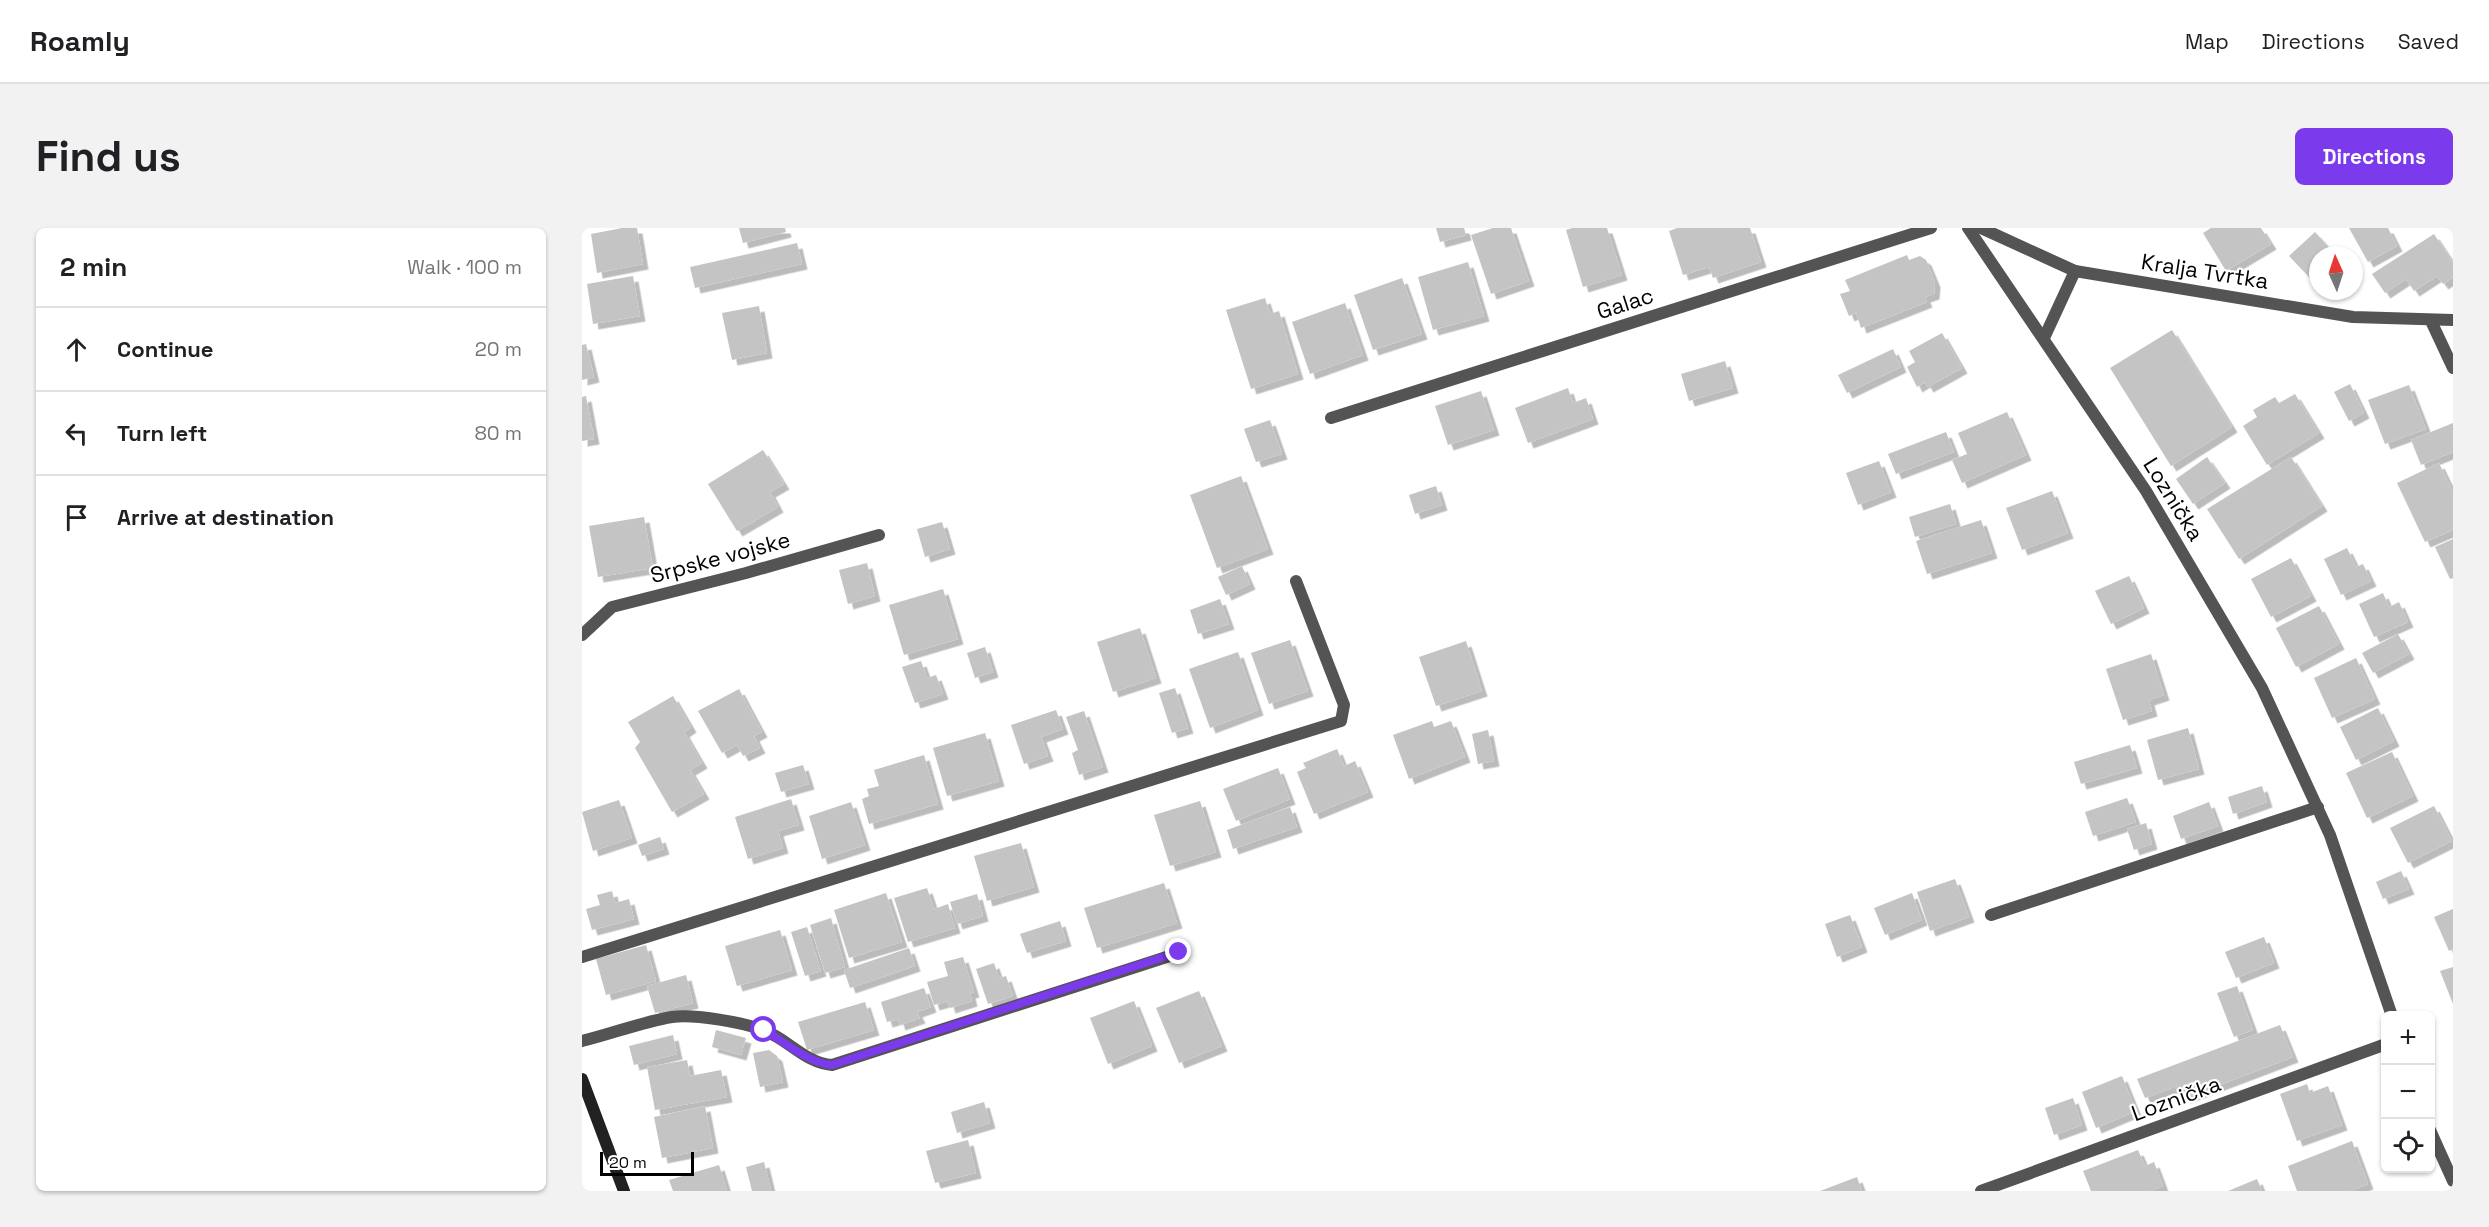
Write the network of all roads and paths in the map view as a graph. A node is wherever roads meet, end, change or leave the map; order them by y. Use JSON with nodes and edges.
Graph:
{"nodes":[{"id":1,"x":1931,"y":228,"type":"edge"},
{"id":2,"x":1968,"y":228,"type":"edge"},
{"id":3,"x":1982,"y":228,"type":"edge"},
{"id":4,"x":2075,"y":271,"type":"junction"},
{"id":5,"x":2453,"y":320,"type":"edge"},
{"id":6,"x":2431,"y":321,"type":"junction"},
{"id":7,"x":2043,"y":338,"type":"junction"},
{"id":8,"x":2453,"y":368,"type":"edge"},
{"id":9,"x":1331,"y":418,"type":"dead end"},
{"id":10,"x":879,"y":536,"type":"dead end"},
{"id":11,"x":1296,"y":581,"type":"dead end"},
{"id":12,"x":582,"y":635,"type":"edge"},
{"id":13,"x":2318,"y":807,"type":"junction"},
{"id":14,"x":1991,"y":915,"type":"dead end"},
{"id":15,"x":1179,"y":952,"type":"dead end"},
{"id":16,"x":582,"y":957,"type":"edge"},
{"id":17,"x":2389,"y":1011,"type":"edge"},
{"id":18,"x":582,"y":1041,"type":"edge"},
{"id":19,"x":2381,"y":1045,"type":"edge"},
{"id":20,"x":582,"y":1079,"type":"edge"},
{"id":21,"x":2435,"y":1141,"type":"edge"},
{"id":22,"x":2453,"y":1181,"type":"edge"},
{"id":23,"x":624,"y":1191,"type":"edge"},
{"id":24,"x":1981,"y":1191,"type":"edge"}],
"edges":[{"from":1,"to":9,"type":"street","name":"Galac"},
{"from":2,"to":7,"type":"street","name":"Loznička"},
{"from":3,"to":4,"type":"street","name":"Kralja Tvrtka"},
{"from":4,"to":6,"type":"street","name":"Kralja Tvrtka"},
{"from":4,"to":7,"type":"street"},
{"from":5,"to":6,"type":"street","name":"Kralja Tvrtka"},
{"from":6,"to":8,"type":"street"},
{"from":7,"to":13,"type":"street","name":"Loznička"},
{"from":10,"to":12,"type":"street","name":"Srpske vojske"},
{"from":11,"to":16,"type":"street"},
{"from":13,"to":14,"type":"street"},
{"from":13,"to":17,"type":"street","name":"Loznička"},
{"from":15,"to":18,"type":"street"},
{"from":19,"to":24,"type":"street","name":"Loznička"},
{"from":20,"to":23,"type":"main road"},
{"from":21,"to":22,"type":"street"}]}
